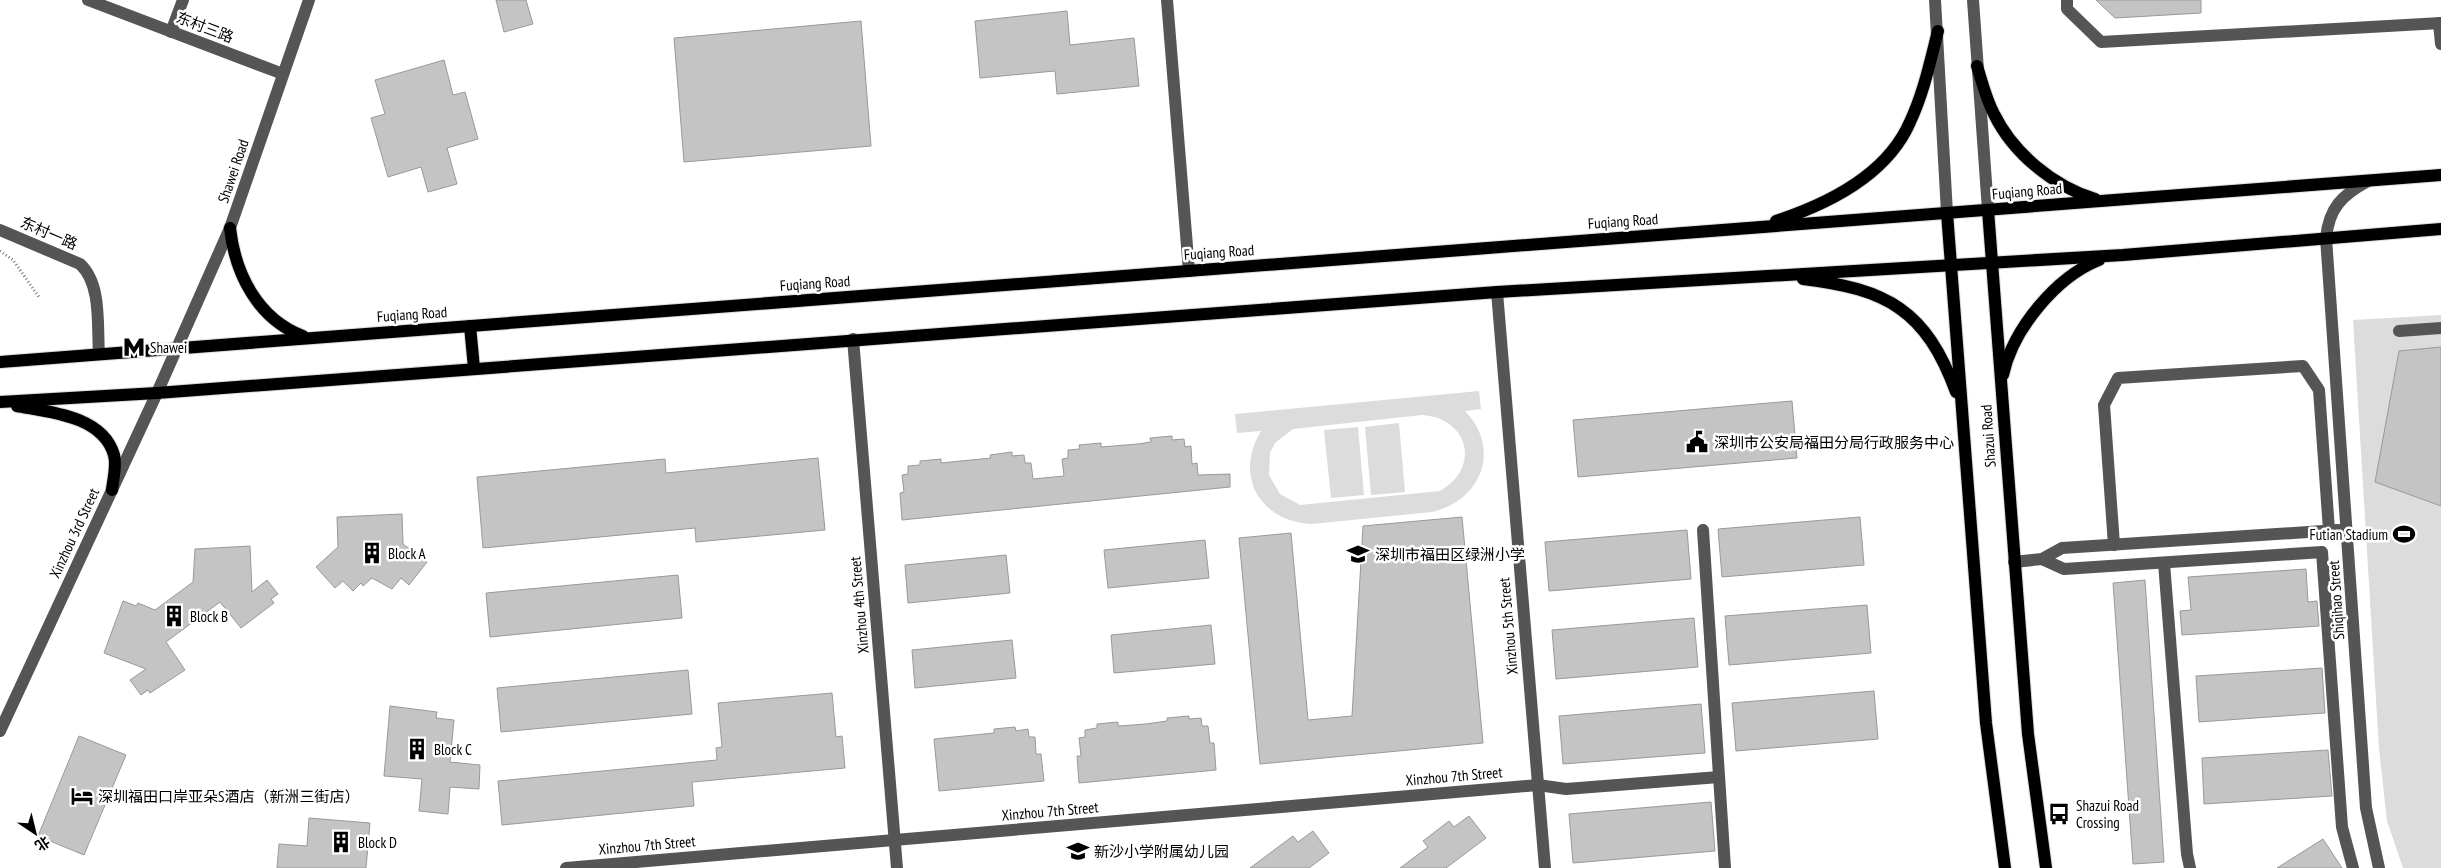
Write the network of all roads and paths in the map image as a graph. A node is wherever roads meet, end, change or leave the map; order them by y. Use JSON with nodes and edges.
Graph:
{"nodes":[{"id":1,"x":88,"y":0,"type":"edge"},
{"id":2,"x":183,"y":0,"type":"edge"},
{"id":3,"x":309,"y":0,"type":"edge"},
{"id":4,"x":1167,"y":0,"type":"edge"},
{"id":5,"x":1935,"y":0,"type":"edge"},
{"id":6,"x":1973,"y":0,"type":"edge"},
{"id":7,"x":2067,"y":0,"type":"edge"},
{"id":8,"x":2440,"y":23,"type":"edge"},
{"id":9,"x":1938,"y":31,"type":"junction"},
{"id":10,"x":171,"y":32,"type":"junction"},
{"id":11,"x":2441,"y":44,"type":"edge"},
{"id":12,"x":1977,"y":66,"type":"junction"},
{"id":13,"x":283,"y":74,"type":"junction"},
{"id":14,"x":2441,"y":175,"type":"edge"},
{"id":15,"x":2368,"y":180,"type":"junction"},
{"id":16,"x":2102,"y":201,"type":"junction"},
{"id":17,"x":1988,"y":210,"type":"junction"},
{"id":18,"x":1946,"y":213,"type":"junction"},
{"id":19,"x":1757,"y":227,"type":"junction"},
{"id":20,"x":230,"y":228,"type":"junction"},
{"id":21,"x":2441,"y":229,"type":"edge"},
{"id":22,"x":0,"y":230,"type":"edge"},
{"id":23,"x":2326,"y":238,"type":"junction"},
{"id":24,"x":0,"y":251,"type":"edge"},
{"id":25,"x":2123,"y":255,"type":"junction"},
{"id":26,"x":1992,"y":263,"type":"junction"},
{"id":27,"x":1950,"y":265,"type":"junction"},
{"id":28,"x":1189,"y":271,"type":"junction"},
{"id":29,"x":1769,"y":274,"type":"junction"},
{"id":30,"x":1497,"y":292,"type":"junction"},
{"id":31,"x":39,"y":297,"type":"dead end"},
{"id":32,"x":470,"y":326,"type":"junction"},
{"id":33,"x":2441,"y":328,"type":"edge"},
{"id":34,"x":2399,"y":331,"type":"dead end"},
{"id":35,"x":307,"y":338,"type":"junction"},
{"id":36,"x":853,"y":339,"type":"junction"},
{"id":37,"x":178,"y":348,"type":"junction"},
{"id":38,"x":99,"y":354,"type":"junction"},
{"id":39,"x":0,"y":362,"type":"edge"},
{"id":40,"x":474,"y":368,"type":"junction"},
{"id":41,"x":2001,"y":387,"type":"junction"},
{"id":42,"x":157,"y":393,"type":"junction"},
{"id":43,"x":0,"y":402,"type":"edge"},
{"id":44,"x":1962,"y":410,"type":"junction"},
{"id":45,"x":112,"y":490,"type":"junction"},
{"id":46,"x":2348,"y":529,"type":"junction"},
{"id":47,"x":1703,"y":530,"type":"dead end"},
{"id":48,"x":2329,"y":530,"type":"junction"},
{"id":49,"x":2114,"y":545,"type":"junction"},
{"id":50,"x":2042,"y":559,"type":"junction"},
{"id":51,"x":2014,"y":562,"type":"junction"},
{"id":52,"x":2164,"y":563,"type":"junction"},
{"id":53,"x":0,"y":732,"type":"edge"},
{"id":54,"x":1719,"y":777,"type":"junction"},
{"id":55,"x":1538,"y":786,"type":"junction"},
{"id":56,"x":895,"y":840,"type":"junction"},
{"id":57,"x":566,"y":868,"type":"edge"},
{"id":58,"x":898,"y":868,"type":"edge"},
{"id":59,"x":1545,"y":868,"type":"edge"},
{"id":60,"x":1725,"y":868,"type":"edge"},
{"id":61,"x":2005,"y":868,"type":"edge"},
{"id":62,"x":2046,"y":868,"type":"edge"},
{"id":63,"x":2190,"y":868,"type":"edge"},
{"id":64,"x":2354,"y":868,"type":"edge"},
{"id":65,"x":2378,"y":868,"type":"edge"}],
"edges":[{"from":1,"to":10,"type":"street","name":"东村三路"},
{"from":2,"to":10,"type":"street"},
{"from":3,"to":13,"type":"street","name":"Shawei Road"},
{"from":4,"to":28,"type":"street"},
{"from":5,"to":9,"type":"street","name":"Shazui Road"},
{"from":6,"to":12,"type":"street","name":"Shazui Road"},
{"from":7,"to":8,"type":"street"},
{"from":8,"to":11,"type":"street"},
{"from":9,"to":18,"type":"street","name":"Shazui Road"},
{"from":9,"to":19,"type":"main road"},
{"from":10,"to":13,"type":"street","name":"东村三路"},
{"from":12,"to":16,"type":"main road"},
{"from":12,"to":17,"type":"street","name":"Shazui Road"},
{"from":13,"to":20,"type":"street","name":"Shawei Road"},
{"from":14,"to":15,"type":"main road","name":"Fuqiang Road"},
{"from":15,"to":16,"type":"main road","name":"Fuqiang Road"},
{"from":15,"to":23,"type":"street","name":"Shiqihao Street"},
{"from":16,"to":17,"type":"main road","name":"Fuqiang Road"},
{"from":17,"to":18,"type":"main road","name":"Fuqiang Road"},
{"from":17,"to":26,"type":"main road","name":"Shazui Road"},
{"from":18,"to":19,"type":"main road","name":"Fuqiang Road"},
{"from":18,"to":27,"type":"main road","name":"Shazui Road"},
{"from":19,"to":28,"type":"main road","name":"Fuqiang Road"},
{"from":20,"to":35,"type":"main road"},
{"from":20,"to":37,"type":"street","name":"Shawei Road"},
{"from":21,"to":23,"type":"main road"},
{"from":22,"to":38,"type":"street","name":"东村一路"},
{"from":23,"to":25,"type":"main road"},
{"from":23,"to":46,"type":"street","name":"Shiqihao Street"},
{"from":24,"to":31,"type":"path"},
{"from":25,"to":26,"type":"main road"},
{"from":25,"to":41,"type":"main road"},
{"from":26,"to":27,"type":"main road"},
{"from":26,"to":41,"type":"main road","name":"Shazui Road"},
{"from":27,"to":29,"type":"main road"},
{"from":27,"to":44,"type":"main road","name":"Shazui Road"},
{"from":28,"to":32,"type":"main road","name":"Fuqiang Road"},
{"from":29,"to":30,"type":"main road"},
{"from":29,"to":44,"type":"main road"},
{"from":30,"to":36,"type":"main road"},
{"from":30,"to":55,"type":"street","name":"Xinzhou 5th Street"},
{"from":32,"to":35,"type":"main road","name":"Fuqiang Road"},
{"from":32,"to":40,"type":"main road"},
{"from":33,"to":34,"type":"street"},
{"from":35,"to":37,"type":"main road","name":"Fuqiang Road"},
{"from":36,"to":40,"type":"main road"},
{"from":36,"to":56,"type":"street","name":"Xinzhou 4th Street"},
{"from":37,"to":38,"type":"main road","name":"Fuqiang Road"},
{"from":37,"to":42,"type":"street","name":"Xinzhou 3rd Street"},
{"from":38,"to":39,"type":"main road","name":"Fuqiang Road"},
{"from":40,"to":42,"type":"main road"},
{"from":41,"to":51,"type":"main road","name":"Shazui Road"},
{"from":42,"to":43,"type":"main road"},
{"from":42,"to":45,"type":"street","name":"Xinzhou 3rd Street"},
{"from":43,"to":45,"type":"main road"},
{"from":44,"to":61,"type":"main road","name":"Shazui Road"},
{"from":45,"to":53,"type":"street","name":"Xinzhou 3rd Street"},
{"from":46,"to":48,"type":"street"},
{"from":46,"to":65,"type":"street","name":"Shiqihao Street"},
{"from":47,"to":54,"type":"street"},
{"from":48,"to":49,"type":"street"},
{"from":48,"to":49,"type":"street"},
{"from":49,"to":50,"type":"street"},
{"from":50,"to":51,"type":"street"},
{"from":50,"to":52,"type":"street"},
{"from":51,"to":62,"type":"main road","name":"Shazui Road"},
{"from":52,"to":63,"type":"street"},
{"from":52,"to":64,"type":"street"},
{"from":54,"to":55,"type":"street","name":"Xinzhou 7th Street"},
{"from":54,"to":60,"type":"street"},
{"from":55,"to":56,"type":"street","name":"Xinzhou 7th Street"},
{"from":55,"to":59,"type":"street","name":"Xinzhou 5th Street"},
{"from":56,"to":57,"type":"street","name":"Xinzhou 7th Street"},
{"from":56,"to":58,"type":"street","name":"Xinzhou 4th Street"}]}
